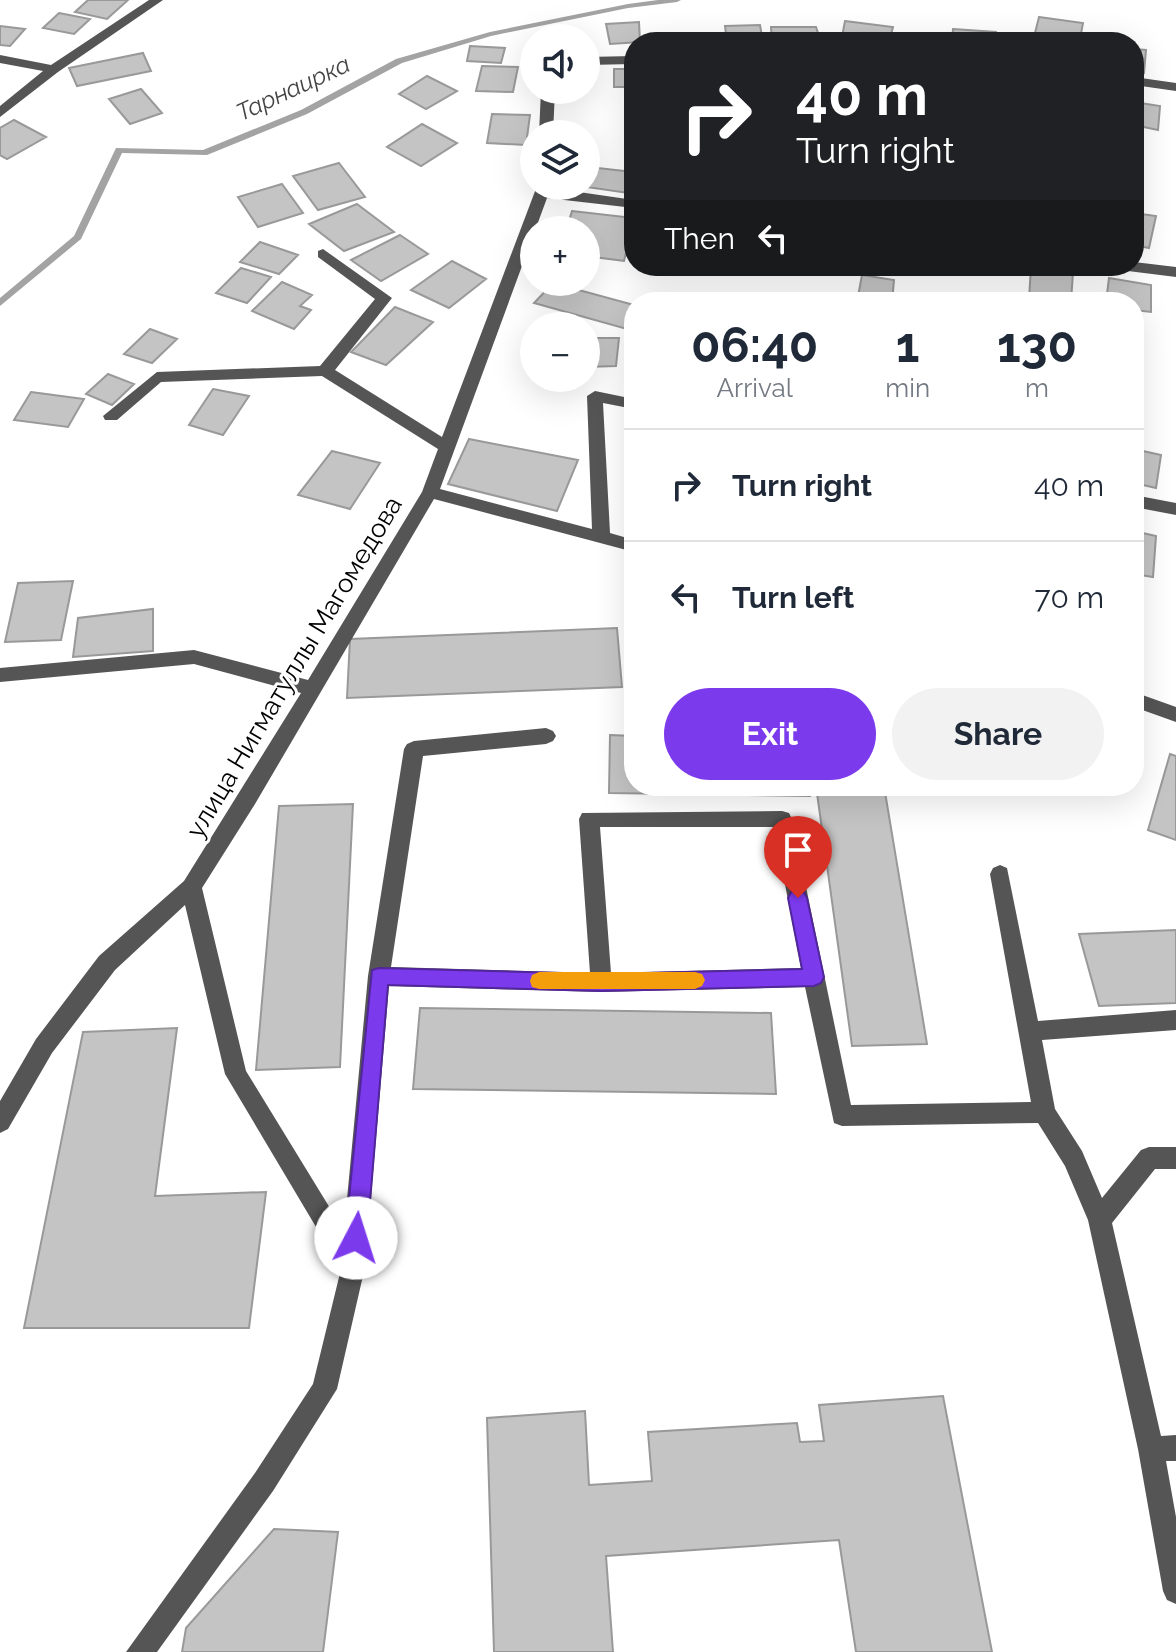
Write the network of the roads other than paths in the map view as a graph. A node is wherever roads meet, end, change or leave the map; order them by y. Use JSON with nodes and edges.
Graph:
{"nodes":[{"id":1,"x":157,"y":0,"type":"edge"},
{"id":2,"x":0,"y":59,"type":"edge"},
{"id":3,"x":624,"y":60,"type":"edge"},
{"id":4,"x":600,"y":61,"type":"edge"},
{"id":5,"x":53,"y":69,"type":"junction"},
{"id":6,"x":1144,"y":82,"type":"edge"},
{"id":7,"x":1176,"y":87,"type":"edge"},
{"id":8,"x":0,"y":113,"type":"edge"},
{"id":9,"x":600,"y":199,"type":"edge"},
{"id":10,"x":540,"y":200,"type":"edge"},
{"id":11,"x":624,"y":202,"type":"edge"},
{"id":12,"x":323,"y":254,"type":"dead end"},
{"id":13,"x":1144,"y":268,"type":"edge"},
{"id":14,"x":1176,"y":272,"type":"edge"},
{"id":15,"x":325,"y":371,"type":"junction"},
{"id":16,"x":624,"y":402,"type":"edge"},
{"id":17,"x":111,"y":416,"type":"dead end"},
{"id":18,"x":446,"y":447,"type":"junction"},
{"id":19,"x":430,"y":492,"type":"junction"},
{"id":20,"x":1144,"y":503,"type":"edge"},
{"id":21,"x":1176,"y":509,"type":"edge"},
{"id":22,"x":601,"y":535,"type":"junction"},
{"id":23,"x":624,"y":543,"type":"edge"},
{"id":24,"x":0,"y":675,"type":"edge"},
{"id":25,"x":311,"y":688,"type":"junction"},
{"id":26,"x":1144,"y":703,"type":"edge"},
{"id":27,"x":1176,"y":715,"type":"edge"},
{"id":28,"x":546,"y":736,"type":"dead end"},
{"id":29,"x":1000,"y":874,"type":"dead end"},
{"id":30,"x":191,"y":887,"type":"junction"},
{"id":31,"x":379,"y":976,"type":"junction"},
{"id":32,"x":814,"y":977,"type":"junction"},
{"id":33,"x":601,"y":983,"type":"junction"},
{"id":34,"x":1176,"y":1020,"type":"edge"},
{"id":35,"x":1029,"y":1031,"type":"junction"},
{"id":36,"x":1044,"y":1112,"type":"junction"},
{"id":37,"x":0,"y":1122,"type":"edge"},
{"id":38,"x":1176,"y":1158,"type":"edge"},
{"id":39,"x":1100,"y":1220,"type":"junction"},
{"id":40,"x":353,"y":1267,"type":"junction"},
{"id":41,"x":1164,"y":1449,"type":"edge"},
{"id":42,"x":1176,"y":1591,"type":"edge"},
{"id":43,"x":140,"y":1652,"type":"edge"}],
"edges":[{"from":1,"to":5,"type":"street"},
{"from":2,"to":5,"type":"street"},
{"from":3,"to":4,"type":"street"},
{"from":5,"to":8,"type":"street"},
{"from":6,"to":7,"type":"street"},
{"from":9,"to":11,"type":"street"},
{"from":10,"to":18,"type":"street","name":"улица Нигматуллы Магомедова"},
{"from":12,"to":15,"type":"street"},
{"from":13,"to":14,"type":"street"},
{"from":15,"to":17,"type":"street"},
{"from":15,"to":18,"type":"street"},
{"from":16,"to":22,"type":"street"},
{"from":18,"to":19,"type":"street","name":"улица Нигматуллы Магомедова"},
{"from":19,"to":22,"type":"street"},
{"from":19,"to":25,"type":"street","name":"улица Нигматуллы Магомедова"},
{"from":20,"to":21,"type":"street"},
{"from":22,"to":23,"type":"street"},
{"from":24,"to":25,"type":"street"},
{"from":25,"to":30,"type":"street","name":"улица Нигматуллы Магомедова"},
{"from":26,"to":27,"type":"street"},
{"from":28,"to":31,"type":"street"},
{"from":29,"to":35,"type":"street"},
{"from":30,"to":37,"type":"street","name":"улица Нигматуллы Магомедова"},
{"from":30,"to":40,"type":"street"},
{"from":31,"to":33,"type":"street"},
{"from":31,"to":40,"type":"street"},
{"from":32,"to":33,"type":"street"},
{"from":32,"to":33,"type":"street"},
{"from":32,"to":36,"type":"street"},
{"from":34,"to":35,"type":"street"},
{"from":35,"to":36,"type":"street"},
{"from":36,"to":39,"type":"street"},
{"from":38,"to":39,"type":"street"},
{"from":39,"to":41,"type":"street"},
{"from":40,"to":43,"type":"street"},
{"from":41,"to":42,"type":"street"}]}
